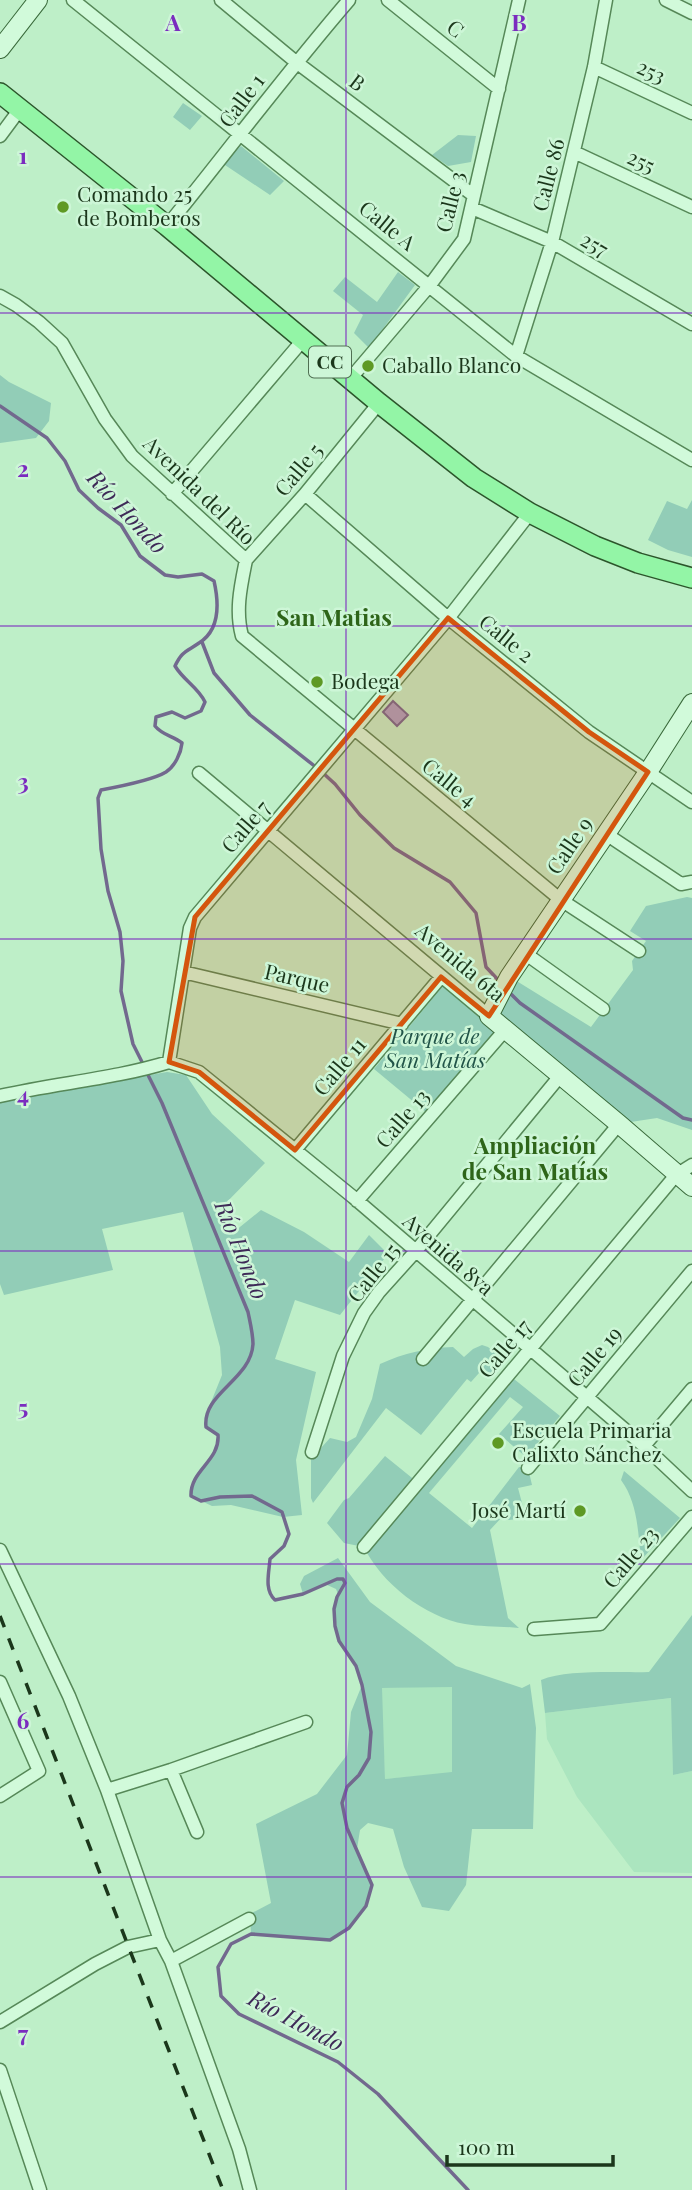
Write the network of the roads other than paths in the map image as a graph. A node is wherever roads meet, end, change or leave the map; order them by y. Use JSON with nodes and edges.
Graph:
{"nodes":[{"id":1,"x":38,"y":0,"type":"edge"},
{"id":2,"x":73,"y":0,"type":"edge"},
{"id":3,"x":221,"y":0,"type":"edge"},
{"id":4,"x":349,"y":0,"type":"edge"},
{"id":5,"x":388,"y":0,"type":"edge"},
{"id":6,"x":519,"y":0,"type":"edge"},
{"id":7,"x":606,"y":0,"type":"edge"},
{"id":8,"x":666,"y":0,"type":"edge"},
{"id":9,"x":692,"y":13,"type":"edge"},
{"id":10,"x":0,"y":49,"type":"edge"},
{"id":11,"x":296,"y":61,"type":"junction"},
{"id":12,"x":594,"y":67,"type":"junction"},
{"id":13,"x":499,"y":89,"type":"junction"},
{"id":14,"x":0,"y":93,"type":"edge"},
{"id":15,"x":20,"y":109,"type":"junction"},
{"id":16,"x":692,"y":113,"type":"edge"},
{"id":17,"x":241,"y":135,"type":"junction"},
{"id":18,"x":0,"y":136,"type":"edge"},
{"id":19,"x":574,"y":152,"type":"junction"},
{"id":20,"x":473,"y":201,"type":"junction"},
{"id":21,"x":692,"y":207,"type":"edge"},
{"id":22,"x":167,"y":226,"type":"junction"},
{"id":23,"x":552,"y":242,"type":"junction"},
{"id":24,"x":430,"y":285,"type":"junction"},
{"id":25,"x":0,"y":296,"type":"edge"},
{"id":26,"x":692,"y":324,"type":"edge"},
{"id":27,"x":303,"y":340,"type":"junction"},
{"id":28,"x":516,"y":356,"type":"junction"},
{"id":29,"x":350,"y":379,"type":"junction"},
{"id":30,"x":379,"y":403,"type":"junction"},
{"id":31,"x":692,"y":460,"type":"edge"},
{"id":32,"x":172,"y":494,"type":"junction"},
{"id":33,"x":305,"y":494,"type":"junction"},
{"id":34,"x":530,"y":513,"type":"junction"},
{"id":35,"x":246,"y":560,"type":"junction"},
{"id":36,"x":692,"y":578,"type":"edge"},
{"id":37,"x":448,"y":618,"type":"junction"},
{"id":38,"x":242,"y":636,"type":"joint"},
{"id":39,"x":692,"y":703,"type":"edge"},
{"id":40,"x":354,"y":730,"type":"junction"},
{"id":41,"x":648,"y":772,"type":"junction"},
{"id":42,"x":199,"y":773,"type":"dead end"},
{"id":43,"x":692,"y":802,"type":"edge"},
{"id":44,"x":267,"y":832,"type":"junction"},
{"id":45,"x":606,"y":834,"type":"junction"},
{"id":46,"x":692,"y":882,"type":"edge"},
{"id":47,"x":561,"y":900,"type":"junction"},
{"id":48,"x":639,"y":951,"type":"dead end"},
{"id":49,"x":526,"y":954,"type":"junction"},
{"id":50,"x":183,"y":972,"type":"junction"},
{"id":51,"x":441,"y":977,"type":"junction"},
{"id":52,"x":493,"y":1009,"type":"junction"},
{"id":53,"x":603,"y":1009,"type":"dead end"},
{"id":54,"x":402,"y":1024,"type":"junction"},
{"id":55,"x":505,"y":1030,"type":"junction"},
{"id":56,"x":170,"y":1062,"type":"junction"},
{"id":57,"x":559,"y":1076,"type":"junction"},
{"id":58,"x":0,"y":1096,"type":"edge"},
{"id":59,"x":619,"y":1124,"type":"junction"},
{"id":60,"x":295,"y":1150,"type":"junction"},
{"id":61,"x":684,"y":1170,"type":"edge"},
{"id":62,"x":692,"y":1188,"type":"edge"},
{"id":63,"x":357,"y":1200,"type":"junction"},
{"id":64,"x":415,"y":1252,"type":"junction"},
{"id":65,"x":692,"y":1271,"type":"edge"},
{"id":66,"x":472,"y":1301,"type":"junction"},
{"id":67,"x":530,"y":1350,"type":"junction"},
{"id":68,"x":423,"y":1359,"type":"dead end"},
{"id":69,"x":692,"y":1389,"type":"edge"},
{"id":70,"x":587,"y":1397,"type":"junction"},
{"id":71,"x":644,"y":1446,"type":"junction"},
{"id":72,"x":312,"y":1452,"type":"dead end"},
{"id":73,"x":528,"y":1468,"type":"dead end"},
{"id":74,"x":692,"y":1491,"type":"edge"},
{"id":75,"x":692,"y":1517,"type":"edge"},
{"id":76,"x":364,"y":1547,"type":"dead end"},
{"id":77,"x":0,"y":1550,"type":"edge"},
{"id":78,"x":534,"y":1629,"type":"dead end"},
{"id":79,"x":0,"y":1682,"type":"edge"},
{"id":80,"x":306,"y":1722,"type":"dead end"},
{"id":81,"x":171,"y":1770,"type":"junction"},
{"id":82,"x":107,"y":1790,"type":"junction"},
{"id":83,"x":0,"y":1796,"type":"edge"},
{"id":84,"x":197,"y":1832,"type":"dead end"},
{"id":85,"x":249,"y":1919,"type":"dead end"},
{"id":86,"x":160,"y":1940,"type":"junction"},
{"id":87,"x":171,"y":1961,"type":"junction"},
{"id":88,"x":0,"y":2022,"type":"edge"},
{"id":89,"x":0,"y":2070,"type":"edge"},
{"id":90,"x":40,"y":2190,"type":"edge"},
{"id":91,"x":250,"y":2190,"type":"edge"}],
"edges":[{"from":1,"to":10,"type":"street"},
{"from":2,"to":17,"type":"street","name":"Calle A"},
{"from":3,"to":11,"type":"street","name":"B"},
{"from":4,"to":11,"type":"street","name":"Calle 1"},
{"from":5,"to":13,"type":"street","name":"C"},
{"from":6,"to":13,"type":"street","name":"Calle 3"},
{"from":7,"to":12,"type":"street","name":"Calle 86"},
{"from":8,"to":9,"type":"street"},
{"from":11,"to":17,"type":"street","name":"Calle 1"},
{"from":11,"to":20,"type":"street","name":"B"},
{"from":12,"to":16,"type":"street","name":"253"},
{"from":12,"to":19,"type":"street","name":"Calle 86"},
{"from":13,"to":20,"type":"street","name":"Calle 3"},
{"from":14,"to":15,"type":"main road","number":"CC"},
{"from":15,"to":18,"type":"street"},
{"from":15,"to":22,"type":"main road","number":"CC"},
{"from":17,"to":22,"type":"street","name":"Calle 1"},
{"from":17,"to":24,"type":"street","name":"Calle A"},
{"from":19,"to":21,"type":"street","name":"255"},
{"from":19,"to":23,"type":"street","name":"Calle 86"},
{"from":20,"to":23,"type":"street","name":"257"},
{"from":20,"to":24,"type":"street","name":"Calle 3"},
{"from":22,"to":27,"type":"main road","number":"CC"},
{"from":23,"to":26,"type":"street","name":"257"},
{"from":23,"to":28,"type":"street","name":"Calle 86"},
{"from":24,"to":28,"type":"street","name":"Calle A"},
{"from":24,"to":29,"type":"street","name":"Calle 3"},
{"from":25,"to":32,"type":"street","name":"Avenida del Río"},
{"from":27,"to":29,"type":"main road","number":"CC"},
{"from":27,"to":32,"type":"street"},
{"from":28,"to":31,"type":"street","name":"Calle A"},
{"from":29,"to":30,"type":"main road","number":"CC"},
{"from":30,"to":33,"type":"street","name":"Calle 5"},
{"from":30,"to":34,"type":"main road","number":"CC"},
{"from":32,"to":35,"type":"street","name":"Avenida del Río"},
{"from":33,"to":35,"type":"street","name":"Calle 5"},
{"from":33,"to":37,"type":"street","name":"Calle 2"},
{"from":34,"to":36,"type":"main road","number":"CC"},
{"from":34,"to":37,"type":"street","name":"Calle 7"},
{"from":35,"to":38,"type":"street","name":"Avenida del Río"},
{"from":37,"to":40,"type":"street","name":"Calle 7"},
{"from":37,"to":41,"type":"street","name":"Calle 2"},
{"from":38,"to":40,"type":"street","name":"Calle 4"},
{"from":39,"to":41,"type":"street","name":"Calle 9"},
{"from":40,"to":44,"type":"street","name":"Calle 7"},
{"from":40,"to":47,"type":"street","name":"Calle 4"},
{"from":41,"to":43,"type":"street","name":"Calle 2"},
{"from":41,"to":45,"type":"street","name":"Calle 9"},
{"from":42,"to":44,"type":"street","name":"Avenida 6ta"},
{"from":44,"to":50,"type":"street","name":"Calle 7"},
{"from":44,"to":51,"type":"street","name":"Avenida 6ta"},
{"from":45,"to":46,"type":"street"},
{"from":45,"to":47,"type":"street","name":"Calle 9"},
{"from":47,"to":48,"type":"street","name":"Calle 4"},
{"from":47,"to":49,"type":"street","name":"Calle 9"},
{"from":49,"to":52,"type":"street","name":"Calle 9"},
{"from":49,"to":53,"type":"street"},
{"from":50,"to":54,"type":"street","name":"Parque"},
{"from":50,"to":56,"type":"street","name":"Calle 7"},
{"from":51,"to":52,"type":"street","name":"Avenida 6ta"},
{"from":51,"to":54,"type":"street","name":"Calle 11"},
{"from":52,"to":55,"type":"street","name":"Avenida 6ta"},
{"from":54,"to":60,"type":"street","name":"Calle 11"},
{"from":55,"to":57,"type":"street","name":"Avenida 6ta"},
{"from":55,"to":63,"type":"street","name":"Calle 13"},
{"from":56,"to":58,"type":"street"},
{"from":56,"to":60,"type":"street","name":"Avenida 8va"},
{"from":57,"to":59,"type":"street","name":"Avenida 6ta"},
{"from":57,"to":64,"type":"street","name":"Calle 15"},
{"from":59,"to":61,"type":"street","name":"Avenida 6ta"},
{"from":59,"to":66,"type":"street"},
{"from":60,"to":63,"type":"street","name":"Avenida 8va"},
{"from":61,"to":62,"type":"street","name":"Avenida 6ta"},
{"from":61,"to":67,"type":"street","name":"Calle 17"},
{"from":63,"to":64,"type":"street","name":"Avenida 8va"},
{"from":64,"to":66,"type":"street","name":"Avenida 8va"},
{"from":64,"to":72,"type":"street","name":"Calle 15"},
{"from":65,"to":70,"type":"street","name":"Calle 19"},
{"from":66,"to":67,"type":"street","name":"Avenida 8va"},
{"from":66,"to":68,"type":"street"},
{"from":67,"to":70,"type":"street","name":"Avenida 8va"},
{"from":67,"to":76,"type":"street","name":"Calle 17"},
{"from":69,"to":71,"type":"street"},
{"from":70,"to":71,"type":"street","name":"Avenida 8va"},
{"from":70,"to":73,"type":"street","name":"Calle 19"},
{"from":71,"to":74,"type":"street","name":"Avenida 8va"},
{"from":75,"to":78,"type":"street","name":"Calle 23"},
{"from":77,"to":82,"type":"street"},
{"from":79,"to":83,"type":"street"},
{"from":80,"to":81,"type":"street"},
{"from":81,"to":82,"type":"street"},
{"from":81,"to":84,"type":"street"},
{"from":82,"to":86,"type":"street"},
{"from":85,"to":87,"type":"street"},
{"from":86,"to":87,"type":"street"},
{"from":86,"to":88,"type":"street"},
{"from":87,"to":91,"type":"street"},
{"from":89,"to":90,"type":"street"}]}
